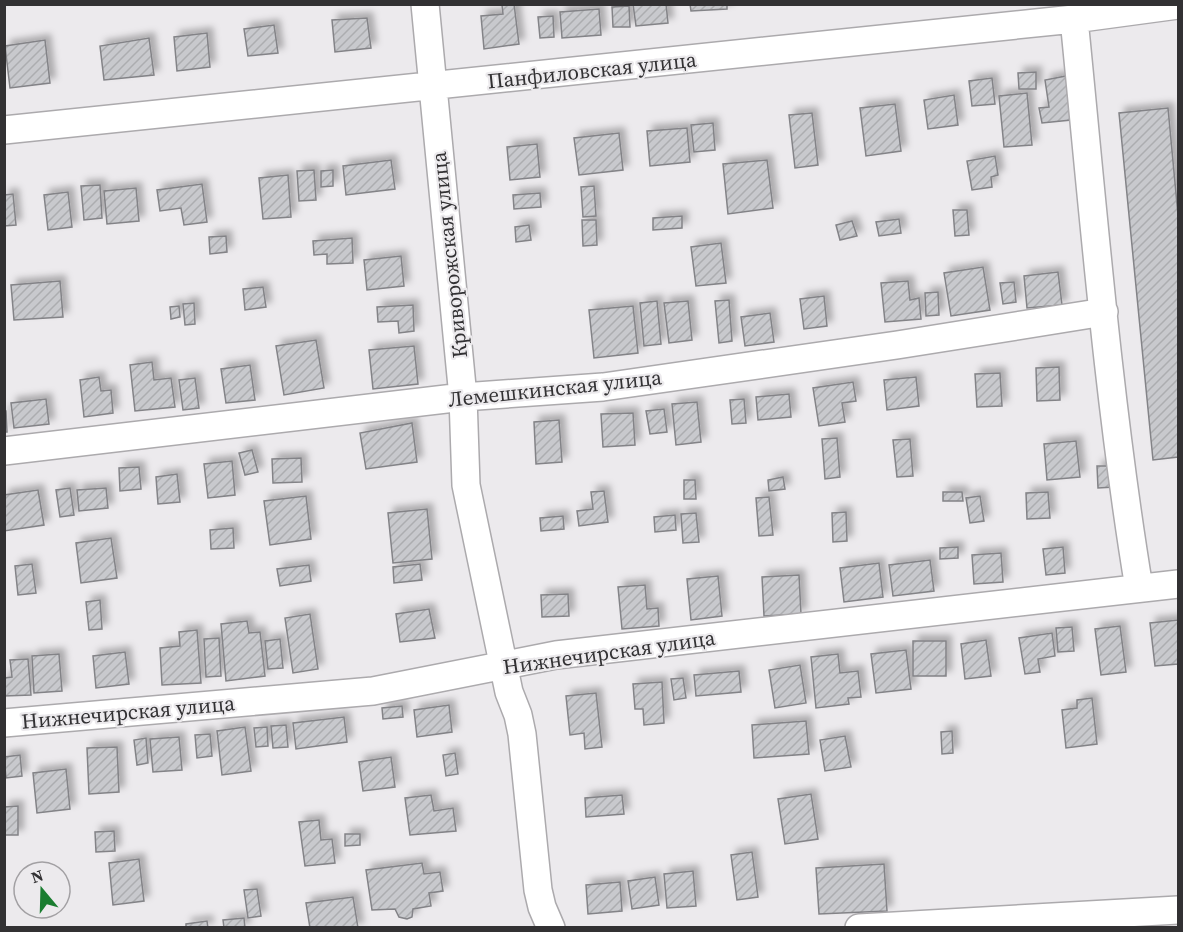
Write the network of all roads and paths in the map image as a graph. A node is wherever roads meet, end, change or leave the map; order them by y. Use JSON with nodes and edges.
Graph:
{"nodes":[{"id":1,"x":425,"y":4,"type":"edge"},
{"id":2,"x":1179,"y":5,"type":"edge"},
{"id":3,"x":1074,"y":19,"type":"junction"},
{"id":4,"x":433,"y":87,"type":"junction"},
{"id":5,"x":4,"y":130,"type":"edge"},
{"id":6,"x":1104,"y":312,"type":"junction"},
{"id":7,"x":463,"y":397,"type":"junction"},
{"id":8,"x":4,"y":450,"type":"edge"},
{"id":9,"x":1179,"y":584,"type":"edge"},
{"id":10,"x":1139,"y":588,"type":"junction"},
{"id":11,"x":504,"y":666,"type":"junction"},
{"id":12,"x":4,"y":723,"type":"edge"},
{"id":13,"x":1179,"y":910,"type":"edge"},
{"id":14,"x":551,"y":927,"type":"edge"},
{"id":15,"x":859,"y":927,"type":"edge"}],
"edges":[{"from":1,"to":4,"type":"street","name":"Криворожская улица"},
{"from":2,"to":3,"type":"street","name":"Панфиловская улица"},
{"from":3,"to":4,"type":"street","name":"Панфиловская улица"},
{"from":3,"to":6,"type":"street"},
{"from":4,"to":5,"type":"street","name":"Панфиловская улица"},
{"from":4,"to":7,"type":"street","name":"Криворожская улица"},
{"from":6,"to":7,"type":"street","name":"Лемешкинская улица"},
{"from":6,"to":10,"type":"street"},
{"from":7,"to":8,"type":"street","name":"Лемешкинская улица"},
{"from":7,"to":11,"type":"street","name":"Криворожская улица"},
{"from":9,"to":10,"type":"street","name":"Нижнечирская улица"},
{"from":10,"to":11,"type":"street","name":"Нижнечирская улица"},
{"from":11,"to":12,"type":"street","name":"Нижнечирская улица"},
{"from":11,"to":14,"type":"street","name":"Криворожская улица"},
{"from":13,"to":15,"type":"street"}]}
